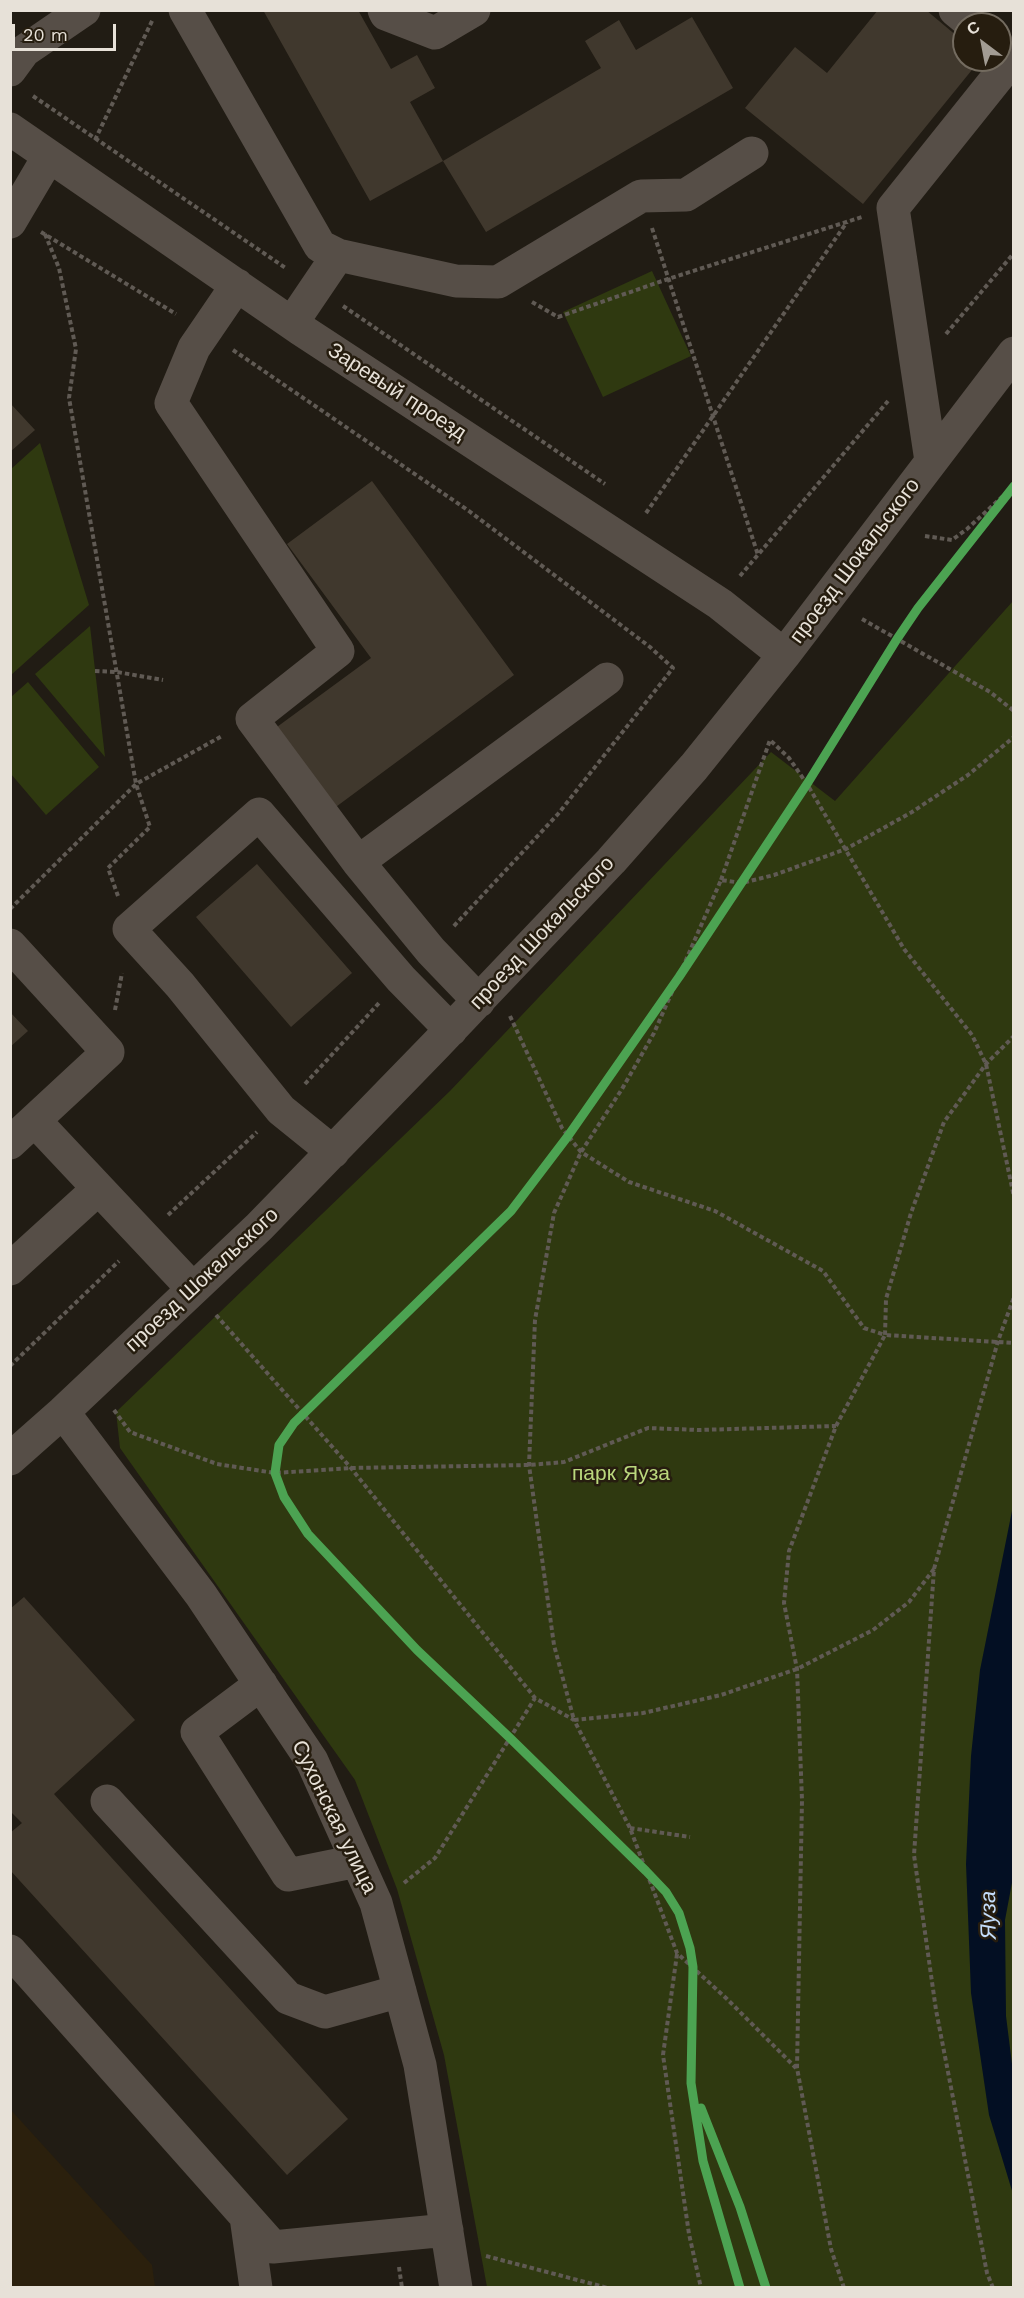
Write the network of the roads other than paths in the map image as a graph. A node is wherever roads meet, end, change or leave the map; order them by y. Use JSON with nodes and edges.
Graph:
{"nodes":[{"id":1,"x":84,"y":10,"type":"edge"},
{"id":2,"x":185,"y":10,"type":"edge"},
{"id":3,"x":384,"y":10,"type":"edge"},
{"id":4,"x":474,"y":10,"type":"edge"},
{"id":5,"x":1013,"y":59,"type":"edge"},
{"id":6,"x":20,"y":81,"type":"edge"},
{"id":7,"x":10,"y":129,"type":"edge"},
{"id":8,"x":752,"y":153,"type":"dead end"},
{"id":9,"x":49,"y":156,"type":"junction"},
{"id":10,"x":12,"y":218,"type":"edge"},
{"id":11,"x":338,"y":255,"type":"junction"},
{"id":12,"x":237,"y":285,"type":"junction"},
{"id":13,"x":292,"y":323,"type":"junction"},
{"id":14,"x":1014,"y":353,"type":"edge"},
{"id":15,"x":931,"y":461,"type":"junction"},
{"id":16,"x":784,"y":655,"type":"junction"},
{"id":17,"x":607,"y":680,"type":"dead end"},
{"id":18,"x":358,"y":862,"type":"junction"},
{"id":19,"x":10,"y":945,"type":"edge"},
{"id":20,"x":479,"y":1001,"type":"junction"},
{"id":21,"x":451,"y":1030,"type":"junction"},
{"id":22,"x":35,"y":1121,"type":"junction"},
{"id":23,"x":10,"y":1143,"type":"edge"},
{"id":24,"x":333,"y":1152,"type":"junction"},
{"id":25,"x":98,"y":1189,"type":"junction"},
{"id":26,"x":10,"y":1269,"type":"edge"},
{"id":27,"x":203,"y":1300,"type":"junction"},
{"id":28,"x":63,"y":1412,"type":"junction"},
{"id":29,"x":10,"y":1459,"type":"edge"},
{"id":30,"x":261,"y":1684,"type":"junction"},
{"id":31,"x":107,"y":1801,"type":"dead end"},
{"id":32,"x":357,"y":1860,"type":"junction"},
{"id":33,"x":10,"y":1951,"type":"edge"},
{"id":34,"x":400,"y":1991,"type":"junction"},
{"id":35,"x":246,"y":2217,"type":"junction"},
{"id":36,"x":447,"y":2230,"type":"junction"},
{"id":37,"x":256,"y":2288,"type":"edge"},
{"id":38,"x":456,"y":2288,"type":"edge"}],
"edges":[{"from":1,"to":6,"type":"street"},
{"from":2,"to":11,"type":"street"},
{"from":3,"to":4,"type":"street"},
{"from":5,"to":15,"type":"street"},
{"from":7,"to":9,"type":"street","name":"Заревый проезд"},
{"from":8,"to":11,"type":"street"},
{"from":9,"to":10,"type":"street"},
{"from":9,"to":12,"type":"street","name":"Заревый проезд"},
{"from":11,"to":13,"type":"street"},
{"from":12,"to":13,"type":"street","name":"Заревый проезд"},
{"from":12,"to":18,"type":"street"},
{"from":13,"to":16,"type":"street","name":"Заревый проезд"},
{"from":14,"to":15,"type":"street","name":"проезд Шокальского"},
{"from":15,"to":16,"type":"street","name":"проезд Шокальского"},
{"from":16,"to":20,"type":"street","name":"проезд Шокальского"},
{"from":17,"to":18,"type":"street"},
{"from":18,"to":20,"type":"street"},
{"from":19,"to":22,"type":"street"},
{"from":20,"to":21,"type":"street","name":"проезд Шокальского"},
{"from":21,"to":24,"type":"street","name":"проезд Шокальского"},
{"from":21,"to":24,"type":"street"},
{"from":22,"to":23,"type":"street"},
{"from":22,"to":25,"type":"street"},
{"from":24,"to":27,"type":"street","name":"проезд Шокальского"},
{"from":25,"to":26,"type":"street"},
{"from":25,"to":27,"type":"street"},
{"from":27,"to":28,"type":"street","name":"проезд Шокальского"},
{"from":28,"to":29,"type":"street","name":"проезд Шокальского"},
{"from":28,"to":30,"type":"street","name":"Сухонская улица"},
{"from":30,"to":32,"type":"street","name":"Сухонская улица"},
{"from":30,"to":32,"type":"street"},
{"from":31,"to":34,"type":"street"},
{"from":32,"to":34,"type":"street","name":"Сухонская улица"},
{"from":33,"to":35,"type":"street"},
{"from":34,"to":36,"type":"street","name":"Сухонская улица"},
{"from":35,"to":36,"type":"street"},
{"from":35,"to":37,"type":"street"},
{"from":36,"to":38,"type":"street","name":"Сухонская улица"}]}
